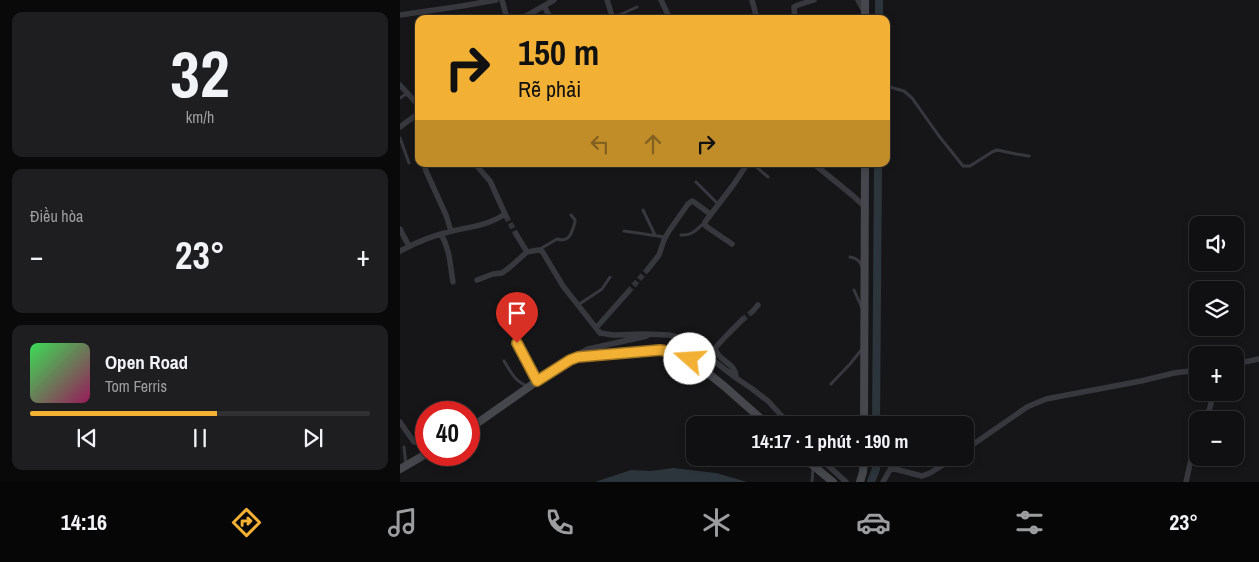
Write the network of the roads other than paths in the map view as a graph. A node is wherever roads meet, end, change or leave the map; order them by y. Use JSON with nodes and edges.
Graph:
{"nodes":[{"id":1,"x":496,"y":0,"type":"edge"},
{"id":2,"x":502,"y":0,"type":"edge"},
{"id":3,"x":554,"y":0,"type":"edge"},
{"id":4,"x":607,"y":0,"type":"edge"},
{"id":5,"x":662,"y":0,"type":"edge"},
{"id":6,"x":752,"y":0,"type":"edge"},
{"id":7,"x":814,"y":0,"type":"edge"},
{"id":8,"x":858,"y":0,"type":"edge"},
{"id":9,"x":866,"y":0,"type":"edge"},
{"id":10,"x":461,"y":3,"type":"edge"},
{"id":11,"x":544,"y":6,"type":"junction"},
{"id":12,"x":637,"y":7,"type":"dead end"},
{"id":13,"x":400,"y":15,"type":"edge"},
{"id":14,"x":506,"y":15,"type":"edge"},
{"id":15,"x":528,"y":15,"type":"edge"},
{"id":16,"x":549,"y":15,"type":"edge"},
{"id":17,"x":612,"y":15,"type":"edge"},
{"id":18,"x":620,"y":15,"type":"edge"},
{"id":19,"x":668,"y":15,"type":"edge"},
{"id":20,"x":756,"y":15,"type":"edge"},
{"id":21,"x":795,"y":15,"type":"edge"},
{"id":22,"x":865,"y":15,"type":"edge"},
{"id":23,"x":865,"y":15,"type":"edge"},
{"id":24,"x":400,"y":85,"type":"edge"},
{"id":25,"x":890,"y":87,"type":"edge"},
{"id":26,"x":406,"y":94,"type":"junction"},
{"id":27,"x":400,"y":98,"type":"edge"},
{"id":28,"x":415,"y":102,"type":"edge"},
{"id":29,"x":415,"y":116,"type":"edge"},
{"id":30,"x":400,"y":128,"type":"edge"},
{"id":31,"x":400,"y":138,"type":"edge"},
{"id":32,"x":1029,"y":156,"type":"dead end"},
{"id":33,"x":409,"y":163,"type":"dead end"},
{"id":34,"x":424,"y":167,"type":"edge"},
{"id":35,"x":478,"y":167,"type":"edge"},
{"id":36,"x":745,"y":167,"type":"edge"},
{"id":37,"x":756,"y":167,"type":"edge"},
{"id":38,"x":818,"y":167,"type":"edge"},
{"id":39,"x":865,"y":167,"type":"edge"},
{"id":40,"x":768,"y":177,"type":"dead end"},
{"id":41,"x":696,"y":182,"type":"dead end"},
{"id":42,"x":718,"y":204,"type":"junction"},
{"id":43,"x":865,"y":207,"type":"junction"},
{"id":44,"x":643,"y":210,"type":"dead end"},
{"id":45,"x":710,"y":214,"type":"junction"},
{"id":46,"x":571,"y":215,"type":"dead end"},
{"id":47,"x":705,"y":222,"type":"junction"},
{"id":48,"x":400,"y":229,"type":"edge"},
{"id":49,"x":451,"y":231,"type":"junction"},
{"id":50,"x":624,"y":231,"type":"dead end"},
{"id":51,"x":441,"y":234,"type":"junction"},
{"id":52,"x":516,"y":234,"type":"tunnel mouth"},
{"id":53,"x":681,"y":235,"type":"dead end"},
{"id":54,"x":656,"y":236,"type":"junction"},
{"id":55,"x":665,"y":237,"type":"junction"},
{"id":56,"x":732,"y":244,"type":"dead end"},
{"id":57,"x":409,"y":246,"type":"junction"},
{"id":58,"x":539,"y":250,"type":"junction"},
{"id":59,"x":400,"y":251,"type":"edge"},
{"id":60,"x":527,"y":252,"type":"junction"},
{"id":61,"x":850,"y":257,"type":"dead end"},
{"id":62,"x":648,"y":269,"type":"tunnel mouth"},
{"id":63,"x":864,"y":272,"type":"junction"},
{"id":64,"x":610,"y":277,"type":"dead end"},
{"id":65,"x":477,"y":280,"type":"dead end"},
{"id":66,"x":453,"y":282,"type":"dead end"},
{"id":67,"x":854,"y":290,"type":"dead end"},
{"id":68,"x":628,"y":292,"type":"tunnel mouth"},
{"id":69,"x":758,"y":305,"type":"dead end"},
{"id":70,"x":578,"y":306,"type":"junction"},
{"id":71,"x":753,"y":311,"type":"tunnel mouth"},
{"id":72,"x":864,"y":311,"type":"junction"},
{"id":73,"x":742,"y":320,"type":"tunnel mouth"},
{"id":74,"x":596,"y":328,"type":"junction"},
{"id":75,"x":657,"y":335,"type":"junction"},
{"id":76,"x":517,"y":343,"type":"dead end"},
{"id":77,"x":864,"y":346,"type":"junction"},
{"id":78,"x":1259,"y":359,"type":"edge"},
{"id":79,"x":570,"y":360,"type":"junction"},
{"id":80,"x":504,"y":361,"type":"dead end"},
{"id":81,"x":1244,"y":362,"type":"edge"},
{"id":82,"x":1189,"y":371,"type":"edge"},
{"id":83,"x":736,"y":378,"type":"junction"},
{"id":84,"x":537,"y":381,"type":"junction"},
{"id":85,"x":831,"y":384,"type":"dead end"},
{"id":86,"x":529,"y":386,"type":"junction"},
{"id":87,"x":758,"y":416,"type":"edge"},
{"id":88,"x":782,"y":416,"type":"edge"},
{"id":89,"x":864,"y":416,"type":"edge"},
{"id":90,"x":480,"y":421,"type":"edge"},
{"id":91,"x":400,"y":422,"type":"edge"},
{"id":92,"x":415,"y":442,"type":"edge"},
{"id":93,"x":974,"y":444,"type":"edge"},
{"id":94,"x":404,"y":446,"type":"dead end"},
{"id":95,"x":415,"y":460,"type":"edge"},
{"id":96,"x":813,"y":466,"type":"joint"},
{"id":97,"x":829,"y":466,"type":"edge"},
{"id":98,"x":863,"y":466,"type":"edge"},
{"id":99,"x":887,"y":466,"type":"edge"},
{"id":100,"x":941,"y":466,"type":"edge"},
{"id":101,"x":1190,"y":466,"type":"edge"},
{"id":102,"x":403,"y":467,"type":"edge"},
{"id":103,"x":889,"y":470,"type":"junction"},
{"id":104,"x":883,"y":481,"type":"edge"},
{"id":105,"x":812,"y":482,"type":"edge"},
{"id":106,"x":832,"y":482,"type":"edge"},
{"id":107,"x":846,"y":482,"type":"edge"},
{"id":108,"x":860,"y":482,"type":"edge"},
{"id":109,"x":1186,"y":482,"type":"edge"}],
"edges":[{"from":1,"to":10,"type":"street"},
{"from":2,"to":14,"type":"street"},
{"from":3,"to":11,"type":"street"},
{"from":4,"to":17,"type":"street"},
{"from":5,"to":19,"type":"street"},
{"from":6,"to":20,"type":"street"},
{"from":7,"to":21,"type":"street"},
{"from":8,"to":22,"type":"street"},
{"from":9,"to":23,"type":"street"},
{"from":10,"to":13,"type":"street"},
{"from":11,"to":15,"type":"street"},
{"from":11,"to":16,"type":"street"},
{"from":12,"to":18,"type":"lane"},
{"from":24,"to":26,"type":"street"},
{"from":25,"to":32,"type":"lane"},
{"from":26,"to":27,"type":"lane"},
{"from":26,"to":28,"type":"street"},
{"from":29,"to":30,"type":"street"},
{"from":31,"to":33,"type":"lane"},
{"from":34,"to":49,"type":"street"},
{"from":35,"to":49,"type":"street"},
{"from":36,"to":42,"type":"street"},
{"from":37,"to":40,"type":"lane"},
{"from":38,"to":43,"type":"street"},
{"from":39,"to":43,"type":"street"},
{"from":41,"to":42,"type":"lane"},
{"from":42,"to":45,"type":"street"},
{"from":43,"to":63,"type":"street"},
{"from":44,"to":54,"type":"lane"},
{"from":45,"to":47,"type":"street"},
{"from":45,"to":55,"type":"street"},
{"from":46,"to":58,"type":"lane"},
{"from":47,"to":53,"type":"lane"},
{"from":47,"to":56,"type":"street"},
{"from":48,"to":57,"type":"street"},
{"from":49,"to":51,"type":"street"},
{"from":50,"to":54,"type":"lane"},
{"from":51,"to":57,"type":"street"},
{"from":51,"to":66,"type":"street"},
{"from":52,"to":60,"type":"street"},
{"from":54,"to":55,"type":"lane"},
{"from":55,"to":62,"type":"street"},
{"from":57,"to":59,"type":"street"},
{"from":58,"to":60,"type":"street"},
{"from":58,"to":70,"type":"street"},
{"from":60,"to":65,"type":"street"},
{"from":61,"to":63,"type":"lane"},
{"from":63,"to":72,"type":"street"},
{"from":64,"to":70,"type":"lane"},
{"from":67,"to":72,"type":"lane"},
{"from":68,"to":74,"type":"street"},
{"from":69,"to":71,"type":"street"},
{"from":70,"to":74,"type":"street"},
{"from":72,"to":77,"type":"street"},
{"from":73,"to":83,"type":"street"},
{"from":74,"to":75,"type":"street"},
{"from":75,"to":79,"type":"street"},
{"from":75,"to":83,"type":"street"},
{"from":76,"to":84,"type":"lane"},
{"from":77,"to":85,"type":"lane"},
{"from":77,"to":89,"type":"street"},
{"from":78,"to":81,"type":"street"},
{"from":79,"to":84,"type":"street"},
{"from":79,"to":87,"type":"street"},
{"from":80,"to":86,"type":"lane"},
{"from":82,"to":93,"type":"street"},
{"from":83,"to":88,"type":"street"},
{"from":84,"to":86,"type":"street"},
{"from":86,"to":90,"type":"street"},
{"from":91,"to":92,"type":"street"},
{"from":94,"to":102,"type":"lane"},
{"from":95,"to":102,"type":"street"},
{"from":96,"to":105,"type":"lane"},
{"from":96,"to":106,"type":"street"},
{"from":97,"to":107,"type":"street"},
{"from":98,"to":108,"type":"street"},
{"from":99,"to":103,"type":"lane"},
{"from":100,"to":103,"type":"street"},
{"from":101,"to":109,"type":"street"},
{"from":103,"to":104,"type":"street"}]}
